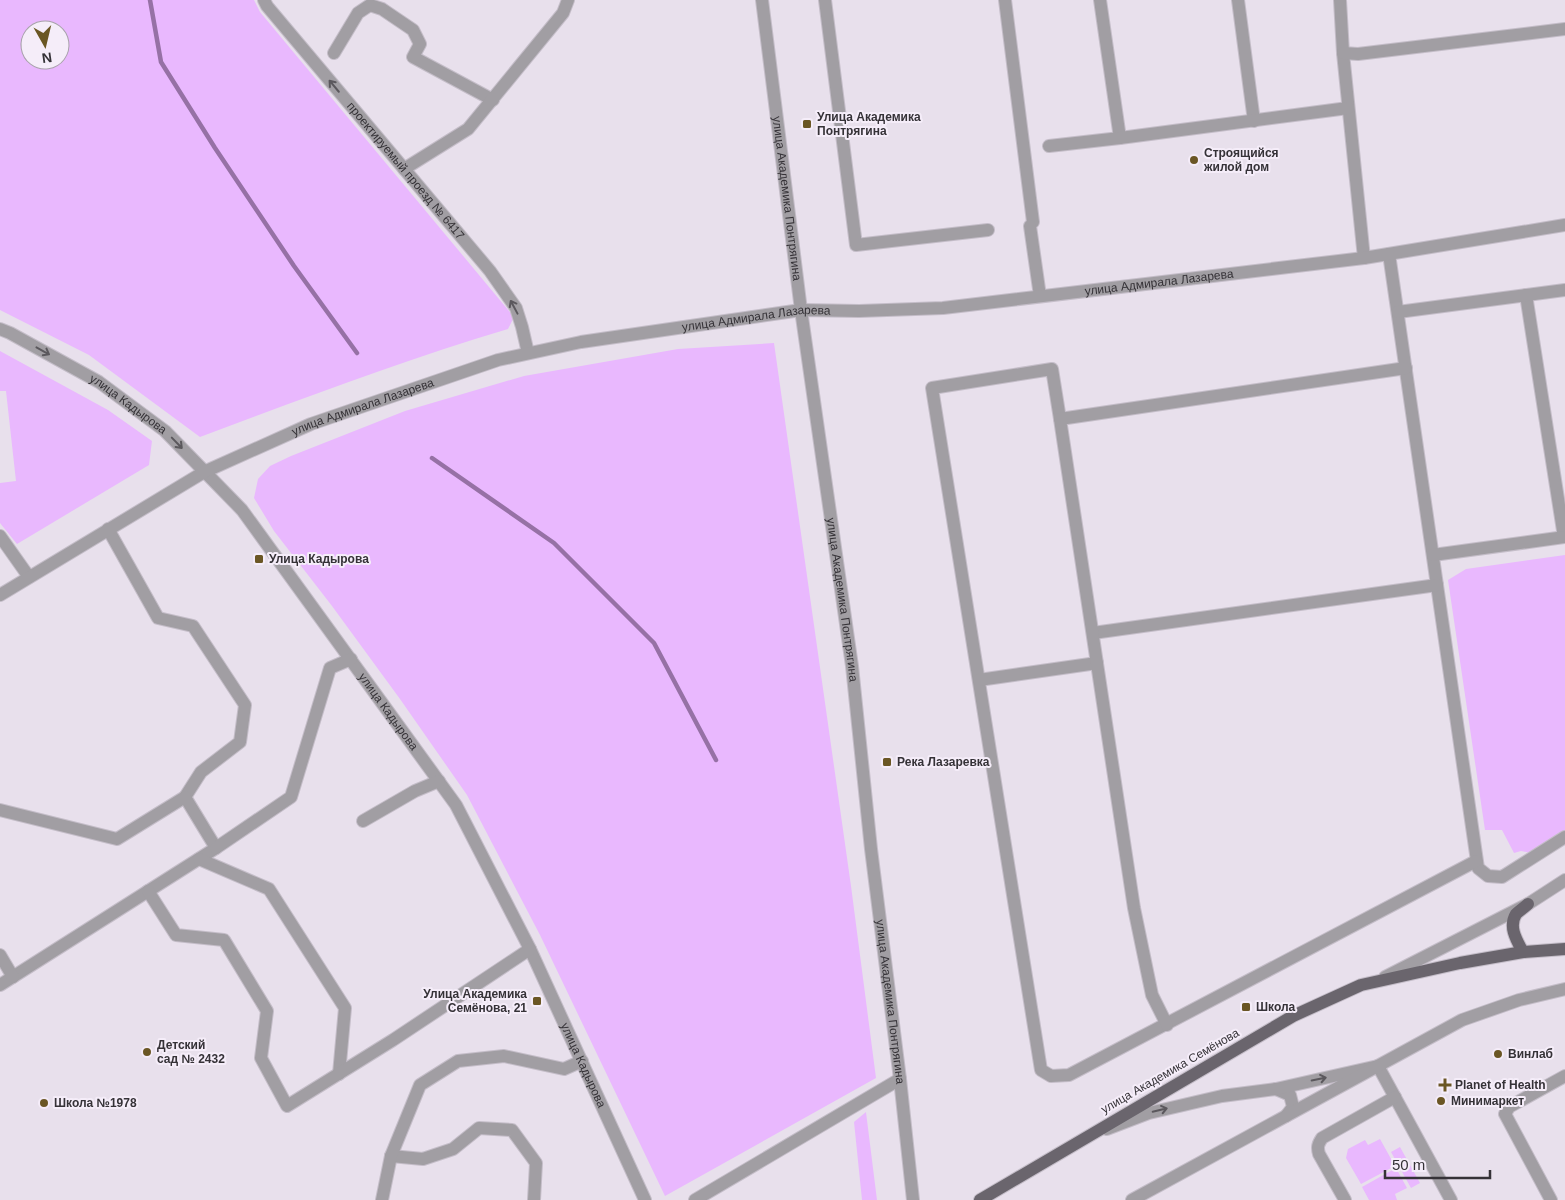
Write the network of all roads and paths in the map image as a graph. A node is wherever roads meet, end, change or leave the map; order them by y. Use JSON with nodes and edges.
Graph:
{"nodes":[{"id":1,"x":264,"y":0,"type":"edge"},
{"id":2,"x":568,"y":0,"type":"edge"},
{"id":3,"x":762,"y":0,"type":"edge"},
{"id":4,"x":825,"y":0,"type":"edge"},
{"id":5,"x":1005,"y":0,"type":"edge"},
{"id":6,"x":1100,"y":0,"type":"edge"},
{"id":7,"x":1238,"y":0,"type":"edge"},
{"id":8,"x":1340,"y":0,"type":"edge"},
{"id":9,"x":1565,"y":29,"type":"edge"},
{"id":10,"x":334,"y":53,"type":"dead end"},
{"id":11,"x":1343,"y":53,"type":"junction"},
{"id":12,"x":492,"y":100,"type":"junction"},
{"id":13,"x":1348,"y":108,"type":"junction"},
{"id":14,"x":1254,"y":121,"type":"junction"},
{"id":15,"x":1120,"y":138,"type":"junction"},
{"id":16,"x":1049,"y":146,"type":"dead end"},
{"id":17,"x":404,"y":169,"type":"junction"},
{"id":18,"x":1565,"y":226,"type":"edge"},
{"id":19,"x":988,"y":230,"type":"dead end"},
{"id":20,"x":1389,"y":254,"type":"junction"},
{"id":21,"x":1364,"y":258,"type":"junction"},
{"id":22,"x":1565,"y":290,"type":"edge"},
{"id":23,"x":1526,"y":295,"type":"junction"},
{"id":24,"x":1040,"y":296,"type":"junction"},
{"id":25,"x":801,"y":310,"type":"junction"},
{"id":26,"x":1398,"y":312,"type":"junction"},
{"id":27,"x":0,"y":329,"type":"edge"},
{"id":28,"x":528,"y":353,"type":"junction"},
{"id":29,"x":1406,"y":368,"type":"junction"},
{"id":30,"x":1060,"y":419,"type":"junction"},
{"id":31,"x":204,"y":472,"type":"junction"},
{"id":32,"x":108,"y":529,"type":"junction"},
{"id":33,"x":0,"y":536,"type":"edge"},
{"id":34,"x":1565,"y":537,"type":"edge"},
{"id":35,"x":1433,"y":555,"type":"junction"},
{"id":36,"x":29,"y":577,"type":"junction"},
{"id":37,"x":1437,"y":585,"type":"junction"},
{"id":38,"x":0,"y":595,"type":"edge"},
{"id":39,"x":1092,"y":633,"type":"junction"},
{"id":40,"x":351,"y":659,"type":"junction"},
{"id":41,"x":1097,"y":663,"type":"junction"},
{"id":42,"x":979,"y":680,"type":"junction"},
{"id":43,"x":439,"y":781,"type":"junction"},
{"id":44,"x":185,"y":797,"type":"junction"},
{"id":45,"x":0,"y":810,"type":"edge"},
{"id":46,"x":363,"y":821,"type":"dead end"},
{"id":47,"x":1565,"y":837,"type":"edge"},
{"id":48,"x":216,"y":848,"type":"junction"},
{"id":49,"x":199,"y":859,"type":"junction"},
{"id":50,"x":1476,"y":860,"type":"junction"},
{"id":51,"x":1565,"y":880,"type":"edge"},
{"id":52,"x":148,"y":891,"type":"junction"},
{"id":53,"x":1528,"y":904,"type":"junction"},
{"id":54,"x":530,"y":949,"type":"junction"},
{"id":55,"x":1565,"y":949,"type":"edge"},
{"id":56,"x":1523,"y":952,"type":"junction"},
{"id":57,"x":0,"y":955,"type":"edge"},
{"id":58,"x":13,"y":977,"type":"junction"},
{"id":59,"x":1380,"y":979,"type":"junction"},
{"id":60,"x":0,"y":985,"type":"edge"},
{"id":61,"x":1564,"y":990,"type":"edge"},
{"id":62,"x":1167,"y":1025,"type":"junction"},
{"id":63,"x":582,"y":1062,"type":"junction"},
{"id":64,"x":1378,"y":1066,"type":"junction"},
{"id":65,"x":339,"y":1074,"type":"junction"},
{"id":66,"x":1565,"y":1076,"type":"edge"},
{"id":67,"x":900,"y":1079,"type":"junction"},
{"id":68,"x":1276,"y":1089,"type":"junction"},
{"id":69,"x":1394,"y":1097,"type":"junction"},
{"id":70,"x":1286,"y":1116,"type":"junction"},
{"id":71,"x":1082,"y":1140,"type":"junction"},
{"id":72,"x":391,"y":1156,"type":"junction"},
{"id":73,"x":382,"y":1200,"type":"edge"},
{"id":74,"x":534,"y":1200,"type":"edge"},
{"id":75,"x":646,"y":1200,"type":"edge"},
{"id":76,"x":695,"y":1200,"type":"edge"},
{"id":77,"x":913,"y":1200,"type":"edge"},
{"id":78,"x":980,"y":1200,"type":"edge"},
{"id":79,"x":1132,"y":1200,"type":"edge"},
{"id":80,"x":1345,"y":1200,"type":"edge"},
{"id":81,"x":1451,"y":1200,"type":"edge"},
{"id":82,"x":1551,"y":1200,"type":"edge"}],
"edges":[{"from":17,"to":1,"type":"street","name":"проектируемый проезд № 6417","one_way":true},
{"from":2,"to":12,"type":"street"},
{"from":3,"to":25,"type":"street","name":"улица Академика Понтрягина"},
{"from":4,"to":19,"type":"street"},
{"from":5,"to":24,"type":"street"},
{"from":6,"to":15,"type":"street"},
{"from":7,"to":14,"type":"street"},
{"from":8,"to":11,"type":"street"},
{"from":9,"to":11,"type":"street"},
{"from":10,"to":12,"type":"street"},
{"from":11,"to":13,"type":"street"},
{"from":12,"to":17,"type":"street"},
{"from":13,"to":14,"type":"street"},
{"from":13,"to":21,"type":"street"},
{"from":14,"to":15,"type":"street"},
{"from":15,"to":16,"type":"street"},
{"from":28,"to":17,"type":"street","name":"проектируемый проезд № 6417","one_way":true},
{"from":18,"to":20,"type":"street","name":"улица Адмирала Лазарева"},
{"from":20,"to":21,"type":"street","name":"улица Адмирала Лазарева"},
{"from":20,"to":26,"type":"street"},
{"from":21,"to":24,"type":"street","name":"улица Адмирала Лазарева"},
{"from":22,"to":23,"type":"street"},
{"from":23,"to":26,"type":"street"},
{"from":23,"to":34,"type":"street"},
{"from":24,"to":25,"type":"street","name":"улица Адмирала Лазарева"},
{"from":25,"to":28,"type":"street","name":"улица Адмирала Лазарева"},
{"from":25,"to":67,"type":"street","name":"улица Академика Понтрягина"},
{"from":26,"to":29,"type":"street"},
{"from":27,"to":31,"type":"street","name":"улица Кадырова","one_way":true},
{"from":28,"to":31,"type":"street","name":"улица Адмирала Лазарева"},
{"from":29,"to":30,"type":"street"},
{"from":29,"to":35,"type":"street"},
{"from":30,"to":39,"type":"street"},
{"from":30,"to":42,"type":"street"},
{"from":31,"to":32,"type":"street","name":"улица Адмирала Лазарева"},
{"from":31,"to":40,"type":"street","name":"улица Кадырова"},
{"from":32,"to":36,"type":"street","name":"улица Адмирала Лазарева"},
{"from":32,"to":44,"type":"street"},
{"from":33,"to":36,"type":"street"},
{"from":34,"to":35,"type":"street"},
{"from":35,"to":37,"type":"street"},
{"from":36,"to":38,"type":"street","name":"улица Адмирала Лазарева"},
{"from":37,"to":39,"type":"street"},
{"from":37,"to":50,"type":"street"},
{"from":39,"to":41,"type":"street"},
{"from":40,"to":43,"type":"street","name":"улица Кадырова"},
{"from":40,"to":48,"type":"street"},
{"from":41,"to":42,"type":"street"},
{"from":41,"to":62,"type":"street"},
{"from":42,"to":62,"type":"street"},
{"from":43,"to":46,"type":"street"},
{"from":43,"to":54,"type":"street","name":"улица Кадырова"},
{"from":44,"to":45,"type":"street"},
{"from":44,"to":48,"type":"street"},
{"from":47,"to":50,"type":"street"},
{"from":48,"to":49,"type":"street"},
{"from":49,"to":52,"type":"street"},
{"from":49,"to":65,"type":"street"},
{"from":50,"to":62,"type":"street"},
{"from":51,"to":53,"type":"street","name":"улица Академика Семёнова"},
{"from":52,"to":58,"type":"street"},
{"from":52,"to":65,"type":"street"},
{"from":53,"to":56,"type":"main road"},
{"from":53,"to":59,"type":"street","name":"улица Академика Семёнова"},
{"from":54,"to":63,"type":"street","name":"улица Кадырова"},
{"from":54,"to":65,"type":"street"},
{"from":55,"to":56,"type":"main road","name":"улица Академика Семёнова"},
{"from":56,"to":59,"type":"main road","name":"улица Академика Семёнова"},
{"from":57,"to":58,"type":"street"},
{"from":58,"to":60,"type":"street"},
{"from":59,"to":71,"type":"main road","name":"улица Академика Семёнова"},
{"from":61,"to":64,"type":"street"},
{"from":63,"to":72,"type":"street"},
{"from":63,"to":75,"type":"street","name":"улица Кадырова"},
{"from":68,"to":64,"type":"street","one_way":true},
{"from":64,"to":69,"type":"street"},
{"from":64,"to":70,"type":"street"},
{"from":66,"to":82,"type":"street"},
{"from":67,"to":76,"type":"street"},
{"from":67,"to":77,"type":"street","name":"улица Академика Понтрягина"},
{"from":68,"to":70,"type":"street"},
{"from":71,"to":68,"type":"street","one_way":true},
{"from":69,"to":80,"type":"street"},
{"from":69,"to":81,"type":"street"},
{"from":70,"to":79,"type":"street"},
{"from":71,"to":78,"type":"main road","name":"улица Академика Семёнова"},
{"from":72,"to":73,"type":"street"},
{"from":72,"to":74,"type":"street"}]}
